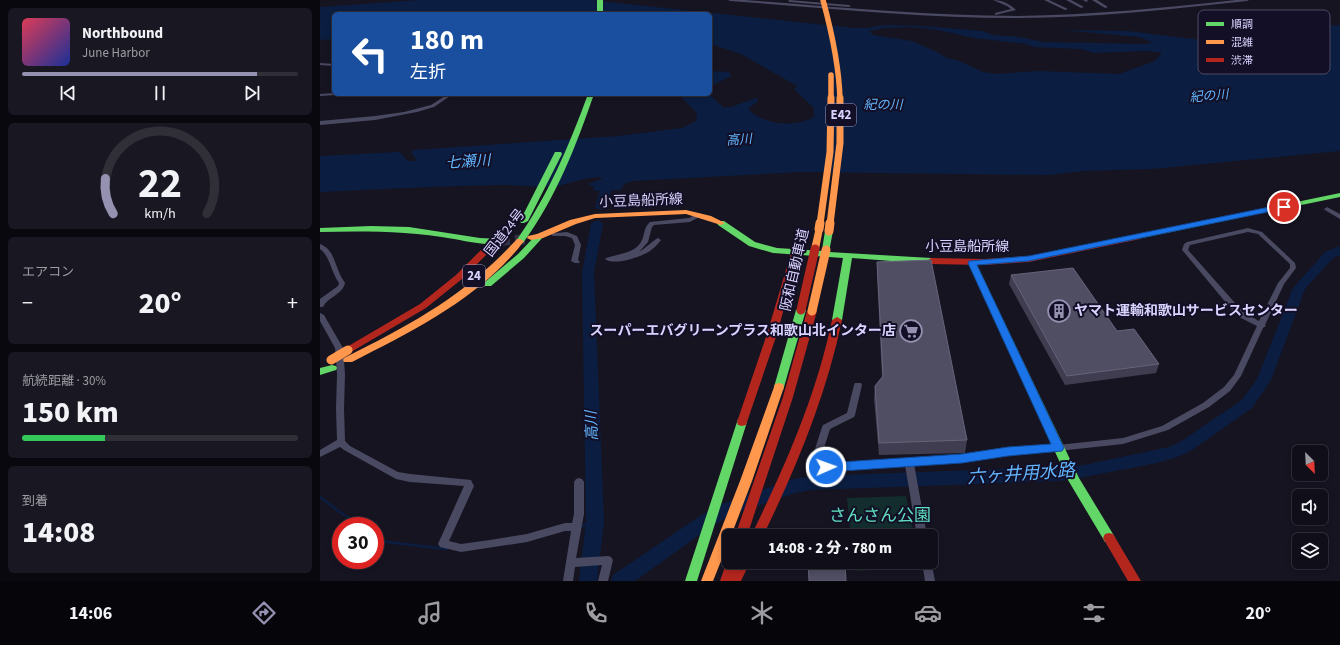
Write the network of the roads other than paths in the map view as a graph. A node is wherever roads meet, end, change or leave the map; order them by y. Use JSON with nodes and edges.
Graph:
{"nodes":[{"id":1,"x":600,"y":0,"type":"edge"},
{"id":2,"x":606,"y":0,"type":"edge"},
{"id":3,"x":730,"y":0,"type":"edge"},
{"id":4,"x":816,"y":0,"type":"edge"},
{"id":5,"x":823,"y":0,"type":"edge"},
{"id":6,"x":995,"y":0,"type":"edge"},
{"id":7,"x":1046,"y":0,"type":"edge"},
{"id":8,"x":1068,"y":0,"type":"edge"},
{"id":9,"x":1094,"y":0,"type":"edge"},
{"id":10,"x":1247,"y":0,"type":"edge"},
{"id":11,"x":740,"y":1,"type":"edge"},
{"id":12,"x":805,"y":1,"type":"edge"},
{"id":13,"x":836,"y":2,"type":"edge"},
{"id":14,"x":1106,"y":6,"type":"dead end"},
{"id":15,"x":1082,"y":7,"type":"dead end"},
{"id":16,"x":1066,"y":9,"type":"dead end"},
{"id":17,"x":600,"y":12,"type":"edge"},
{"id":18,"x":606,"y":12,"type":"edge"},
{"id":19,"x":894,"y":13,"type":"junction"},
{"id":20,"x":982,"y":17,"type":"junction"},
{"id":21,"x":320,"y":64,"type":"edge"},
{"id":22,"x":332,"y":65,"type":"edge"},
{"id":23,"x":332,"y":94,"type":"edge"},
{"id":24,"x":320,"y":95,"type":"edge"},
{"id":25,"x":447,"y":96,"type":"edge"},
{"id":26,"x":582,"y":96,"type":"edge"},
{"id":27,"x":590,"y":96,"type":"edge"},
{"id":28,"x":320,"y":123,"type":"edge"},
{"id":29,"x":1340,"y":195,"type":"edge"},
{"id":30,"x":1327,"y":209,"type":"dead end"},
{"id":31,"x":533,"y":213,"type":"junction"},
{"id":32,"x":699,"y":215,"type":"junction"},
{"id":33,"x":1340,"y":218,"type":"edge"},
{"id":34,"x":320,"y":230,"type":"edge"},
{"id":35,"x":550,"y":231,"type":"junction"},
{"id":36,"x":658,"y":240,"type":"dead end"},
{"id":37,"x":320,"y":246,"type":"edge"},
{"id":38,"x":795,"y":253,"type":"junction"},
{"id":39,"x":848,"y":255,"type":"junction"},
{"id":40,"x":577,"y":262,"type":"dead end"},
{"id":41,"x":972,"y":263,"type":"junction"},
{"id":42,"x":320,"y":306,"type":"edge"},
{"id":43,"x":320,"y":315,"type":"edge"},
{"id":44,"x":401,"y":324,"type":"junction"},
{"id":45,"x":421,"y":326,"type":"junction"},
{"id":46,"x":1262,"y":326,"type":"junction"},
{"id":47,"x":348,"y":354,"type":"junction"},
{"id":48,"x":320,"y":364,"type":"edge"},
{"id":49,"x":332,"y":364,"type":"junction"},
{"id":50,"x":320,"y":372,"type":"edge"},
{"id":51,"x":858,"y":385,"type":"dead end"},
{"id":52,"x":341,"y":442,"type":"junction"},
{"id":53,"x":1058,"y":448,"type":"junction"},
{"id":54,"x":320,"y":454,"type":"edge"},
{"id":55,"x":909,"y":461,"type":"junction"},
{"id":56,"x":579,"y":482,"type":"dead end"},
{"id":57,"x":576,"y":527,"type":"junction"},
{"id":58,"x":743,"y":529,"type":"edge"},
{"id":59,"x":760,"y":529,"type":"edge"},
{"id":60,"x":921,"y":529,"type":"edge"},
{"id":61,"x":574,"y":562,"type":"junction"},
{"id":62,"x":730,"y":569,"type":"edge"},
{"id":63,"x":740,"y":569,"type":"edge"},
{"id":64,"x":928,"y":569,"type":"edge"},
{"id":65,"x":568,"y":581,"type":"edge"},
{"id":66,"x":603,"y":581,"type":"edge"},
{"id":67,"x":691,"y":581,"type":"edge"},
{"id":68,"x":707,"y":581,"type":"edge"},
{"id":69,"x":726,"y":581,"type":"edge"},
{"id":70,"x":734,"y":581,"type":"edge"},
{"id":71,"x":930,"y":581,"type":"edge"},
{"id":72,"x":1135,"y":581,"type":"edge"}],
"edges":[{"from":1,"to":17,"type":"main road"},
{"from":2,"to":18,"type":"main road"},
{"from":3,"to":11,"type":"street"},
{"from":4,"to":68,"type":"main road","name":"阪和自動車道","number":"E42","bridge":true},
{"from":5,"to":58,"type":"main road","name":"阪和自動車道","number":"E42","bridge":true},
{"from":6,"to":20,"type":"street"},
{"from":7,"to":16,"type":"street"},
{"from":8,"to":15,"type":"street"},
{"from":9,"to":14,"type":"street"},
{"from":10,"to":20,"type":"street"},
{"from":11,"to":12,"type":"street"},
{"from":11,"to":19,"type":"street"},
{"from":12,"to":13,"type":"street"},
{"from":13,"to":19,"type":"street"},
{"from":19,"to":20,"type":"street"},
{"from":21,"to":22,"type":"street"},
{"from":23,"to":24,"type":"street"},
{"from":25,"to":28,"type":"street"},
{"from":26,"to":31,"type":"main road","name":"国道24号","number":"24"},
{"from":27,"to":31,"type":"main road","name":"国道24号","number":"24"},
{"from":29,"to":41,"type":"main road","name":"小豆島船所線"},
{"from":30,"to":33,"type":"street"},
{"from":31,"to":44,"type":"main road","name":"国道24号","number":"24"},
{"from":31,"to":45,"type":"main road","name":"国道24号","number":"24"},
{"from":32,"to":35,"type":"main road","name":"小豆島船所線"},
{"from":32,"to":36,"type":"street"},
{"from":32,"to":38,"type":"main road","name":"小豆島船所線"},
{"from":34,"to":44,"type":"main road","number":"24"},
{"from":35,"to":40,"type":"street"},
{"from":35,"to":45,"type":"main road","name":"小豆島船所線","number":"24"},
{"from":37,"to":42,"type":"street"},
{"from":38,"to":39,"type":"main road","name":"小豆島船所線"},
{"from":38,"to":67,"type":"main road"},
{"from":39,"to":41,"type":"main road","name":"小豆島船所線"},
{"from":39,"to":59,"type":"main road"},
{"from":41,"to":53,"type":"main road"},
{"from":43,"to":52,"type":"street"},
{"from":44,"to":47,"type":"main road","name":"国道24号","number":"24"},
{"from":45,"to":47,"type":"main road","number":"24"},
{"from":46,"to":46,"type":"street"},
{"from":46,"to":53,"type":"street"},
{"from":47,"to":49,"type":"main road","number":"24","bridge":true},
{"from":48,"to":49,"type":"main road","number":"24"},
{"from":49,"to":50,"type":"main road","number":"24"},
{"from":51,"to":55,"type":"street"},
{"from":52,"to":54,"type":"street"},
{"from":52,"to":57,"type":"street"},
{"from":53,"to":55,"type":"street"},
{"from":53,"to":72,"type":"main road"},
{"from":55,"to":60,"type":"street"},
{"from":56,"to":57,"type":"street"},
{"from":57,"to":61,"type":"street"},
{"from":61,"to":65,"type":"street"},
{"from":61,"to":66,"type":"street"},
{"from":62,"to":69,"type":"main road"},
{"from":63,"to":70,"type":"main road"},
{"from":64,"to":71,"type":"street"}]}
